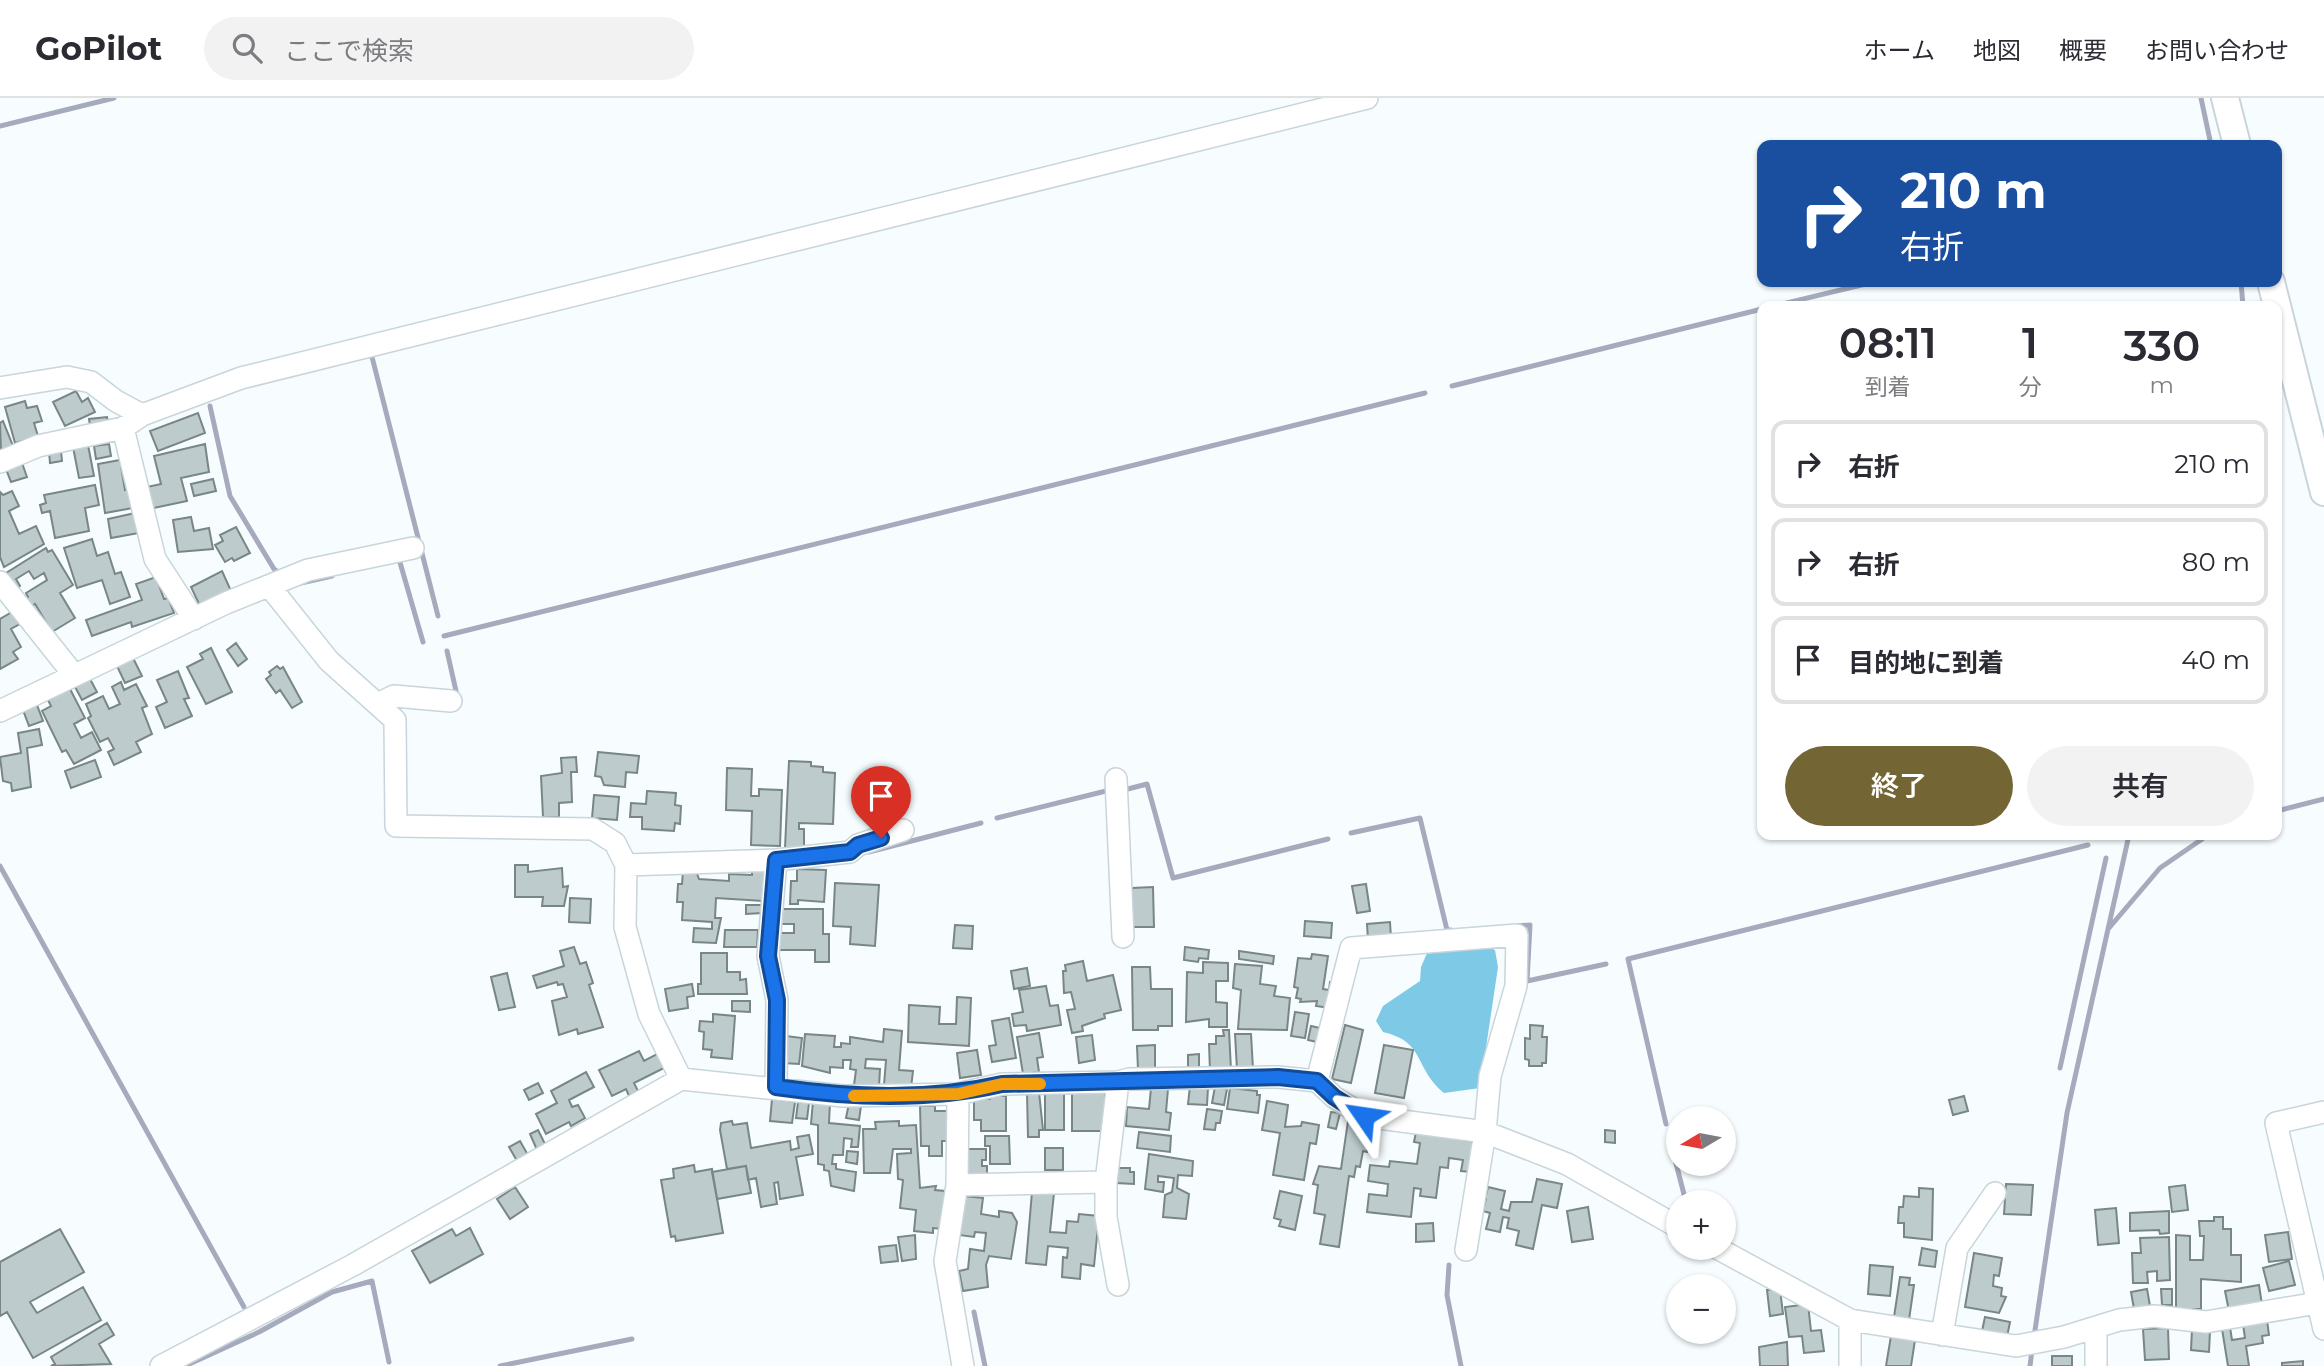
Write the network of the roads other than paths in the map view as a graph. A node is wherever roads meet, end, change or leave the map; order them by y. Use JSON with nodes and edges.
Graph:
{"nodes":[{"id":1,"x":1367,"y":98,"type":"edge"},
{"id":2,"x":2225,"y":98,"type":"edge"},
{"id":3,"x":2236,"y":140,"type":"edge"},
{"id":4,"x":2282,"y":326,"type":"edge"},
{"id":5,"x":0,"y":388,"type":"edge"},
{"id":6,"x":142,"y":415,"type":"junction"},
{"id":7,"x":123,"y":428,"type":"junction"},
{"id":8,"x":0,"y":462,"type":"edge"},
{"id":9,"x":2324,"y":492,"type":"edge"},
{"id":10,"x":413,"y":548,"type":"dead end"},
{"id":11,"x":0,"y":582,"type":"edge"},
{"id":12,"x":270,"y":587,"type":"junction"},
{"id":13,"x":194,"y":619,"type":"junction"},
{"id":14,"x":74,"y":675,"type":"junction"},
{"id":15,"x":451,"y":701,"type":"dead end"},
{"id":16,"x":377,"y":704,"type":"junction"},
{"id":17,"x":0,"y":711,"type":"edge"},
{"id":18,"x":1115,"y":779,"type":"dead end"},
{"id":19,"x":903,"y":830,"type":"dead end"},
{"id":20,"x":776,"y":860,"type":"junction"},
{"id":21,"x":626,"y":865,"type":"junction"},
{"id":22,"x":1123,"y":937,"type":"dead end"},
{"id":23,"x":681,"y":1079,"type":"junction"},
{"id":24,"x":1317,"y":1081,"type":"junction"},
{"id":25,"x":1118,"y":1082,"type":"junction"},
{"id":26,"x":776,"y":1087,"type":"junction"},
{"id":27,"x":958,"y":1094,"type":"junction"},
{"id":28,"x":2324,"y":1112,"type":"edge"},
{"id":29,"x":1485,"y":1132,"type":"junction"},
{"id":30,"x":1107,"y":1182,"type":"junction"},
{"id":31,"x":957,"y":1185,"type":"junction"},
{"id":32,"x":1995,"y":1193,"type":"dead end"},
{"id":33,"x":1666,"y":1220,"type":"edge"},
{"id":34,"x":1466,"y":1250,"type":"dead end"},
{"id":35,"x":1736,"y":1258,"type":"edge"},
{"id":36,"x":1118,"y":1285,"type":"dead end"},
{"id":37,"x":2317,"y":1303,"type":"junction"},
{"id":38,"x":1850,"y":1320,"type":"junction"},
{"id":39,"x":2096,"y":1328,"type":"junction"},
{"id":40,"x":2324,"y":1329,"type":"edge"},
{"id":41,"x":1942,"y":1335,"type":"junction"},
{"id":42,"x":161,"y":1366,"type":"edge"},
{"id":43,"x":963,"y":1366,"type":"edge"},
{"id":44,"x":1850,"y":1366,"type":"edge"},
{"id":45,"x":2096,"y":1366,"type":"edge"}],
"edges":[{"from":1,"to":6,"type":"street"},
{"from":2,"to":3,"type":"main road"},
{"from":4,"to":9,"type":"main road"},
{"from":5,"to":6,"type":"street"},
{"from":6,"to":7,"type":"street"},
{"from":7,"to":8,"type":"street"},
{"from":7,"to":13,"type":"street"},
{"from":10,"to":12,"type":"street"},
{"from":11,"to":14,"type":"street"},
{"from":12,"to":13,"type":"street"},
{"from":12,"to":16,"type":"street"},
{"from":13,"to":14,"type":"street"},
{"from":14,"to":17,"type":"street"},
{"from":15,"to":16,"type":"street"},
{"from":16,"to":21,"type":"street"},
{"from":18,"to":22,"type":"street"},
{"from":19,"to":20,"type":"street"},
{"from":20,"to":21,"type":"street"},
{"from":20,"to":26,"type":"street"},
{"from":21,"to":23,"type":"street"},
{"from":23,"to":26,"type":"street"},
{"from":23,"to":42,"type":"street"},
{"from":24,"to":25,"type":"street"},
{"from":24,"to":29,"type":"street"},
{"from":24,"to":29,"type":"street"},
{"from":25,"to":27,"type":"street"},
{"from":25,"to":30,"type":"street"},
{"from":26,"to":27,"type":"street"},
{"from":27,"to":31,"type":"street"},
{"from":28,"to":37,"type":"street"},
{"from":29,"to":33,"type":"street"},
{"from":29,"to":34,"type":"street"},
{"from":30,"to":31,"type":"street"},
{"from":30,"to":36,"type":"street"},
{"from":31,"to":43,"type":"street"},
{"from":32,"to":41,"type":"street"},
{"from":35,"to":38,"type":"street"},
{"from":37,"to":39,"type":"street"},
{"from":37,"to":40,"type":"street"},
{"from":38,"to":41,"type":"street"},
{"from":38,"to":44,"type":"street"},
{"from":39,"to":41,"type":"street"},
{"from":39,"to":45,"type":"street"}]}
